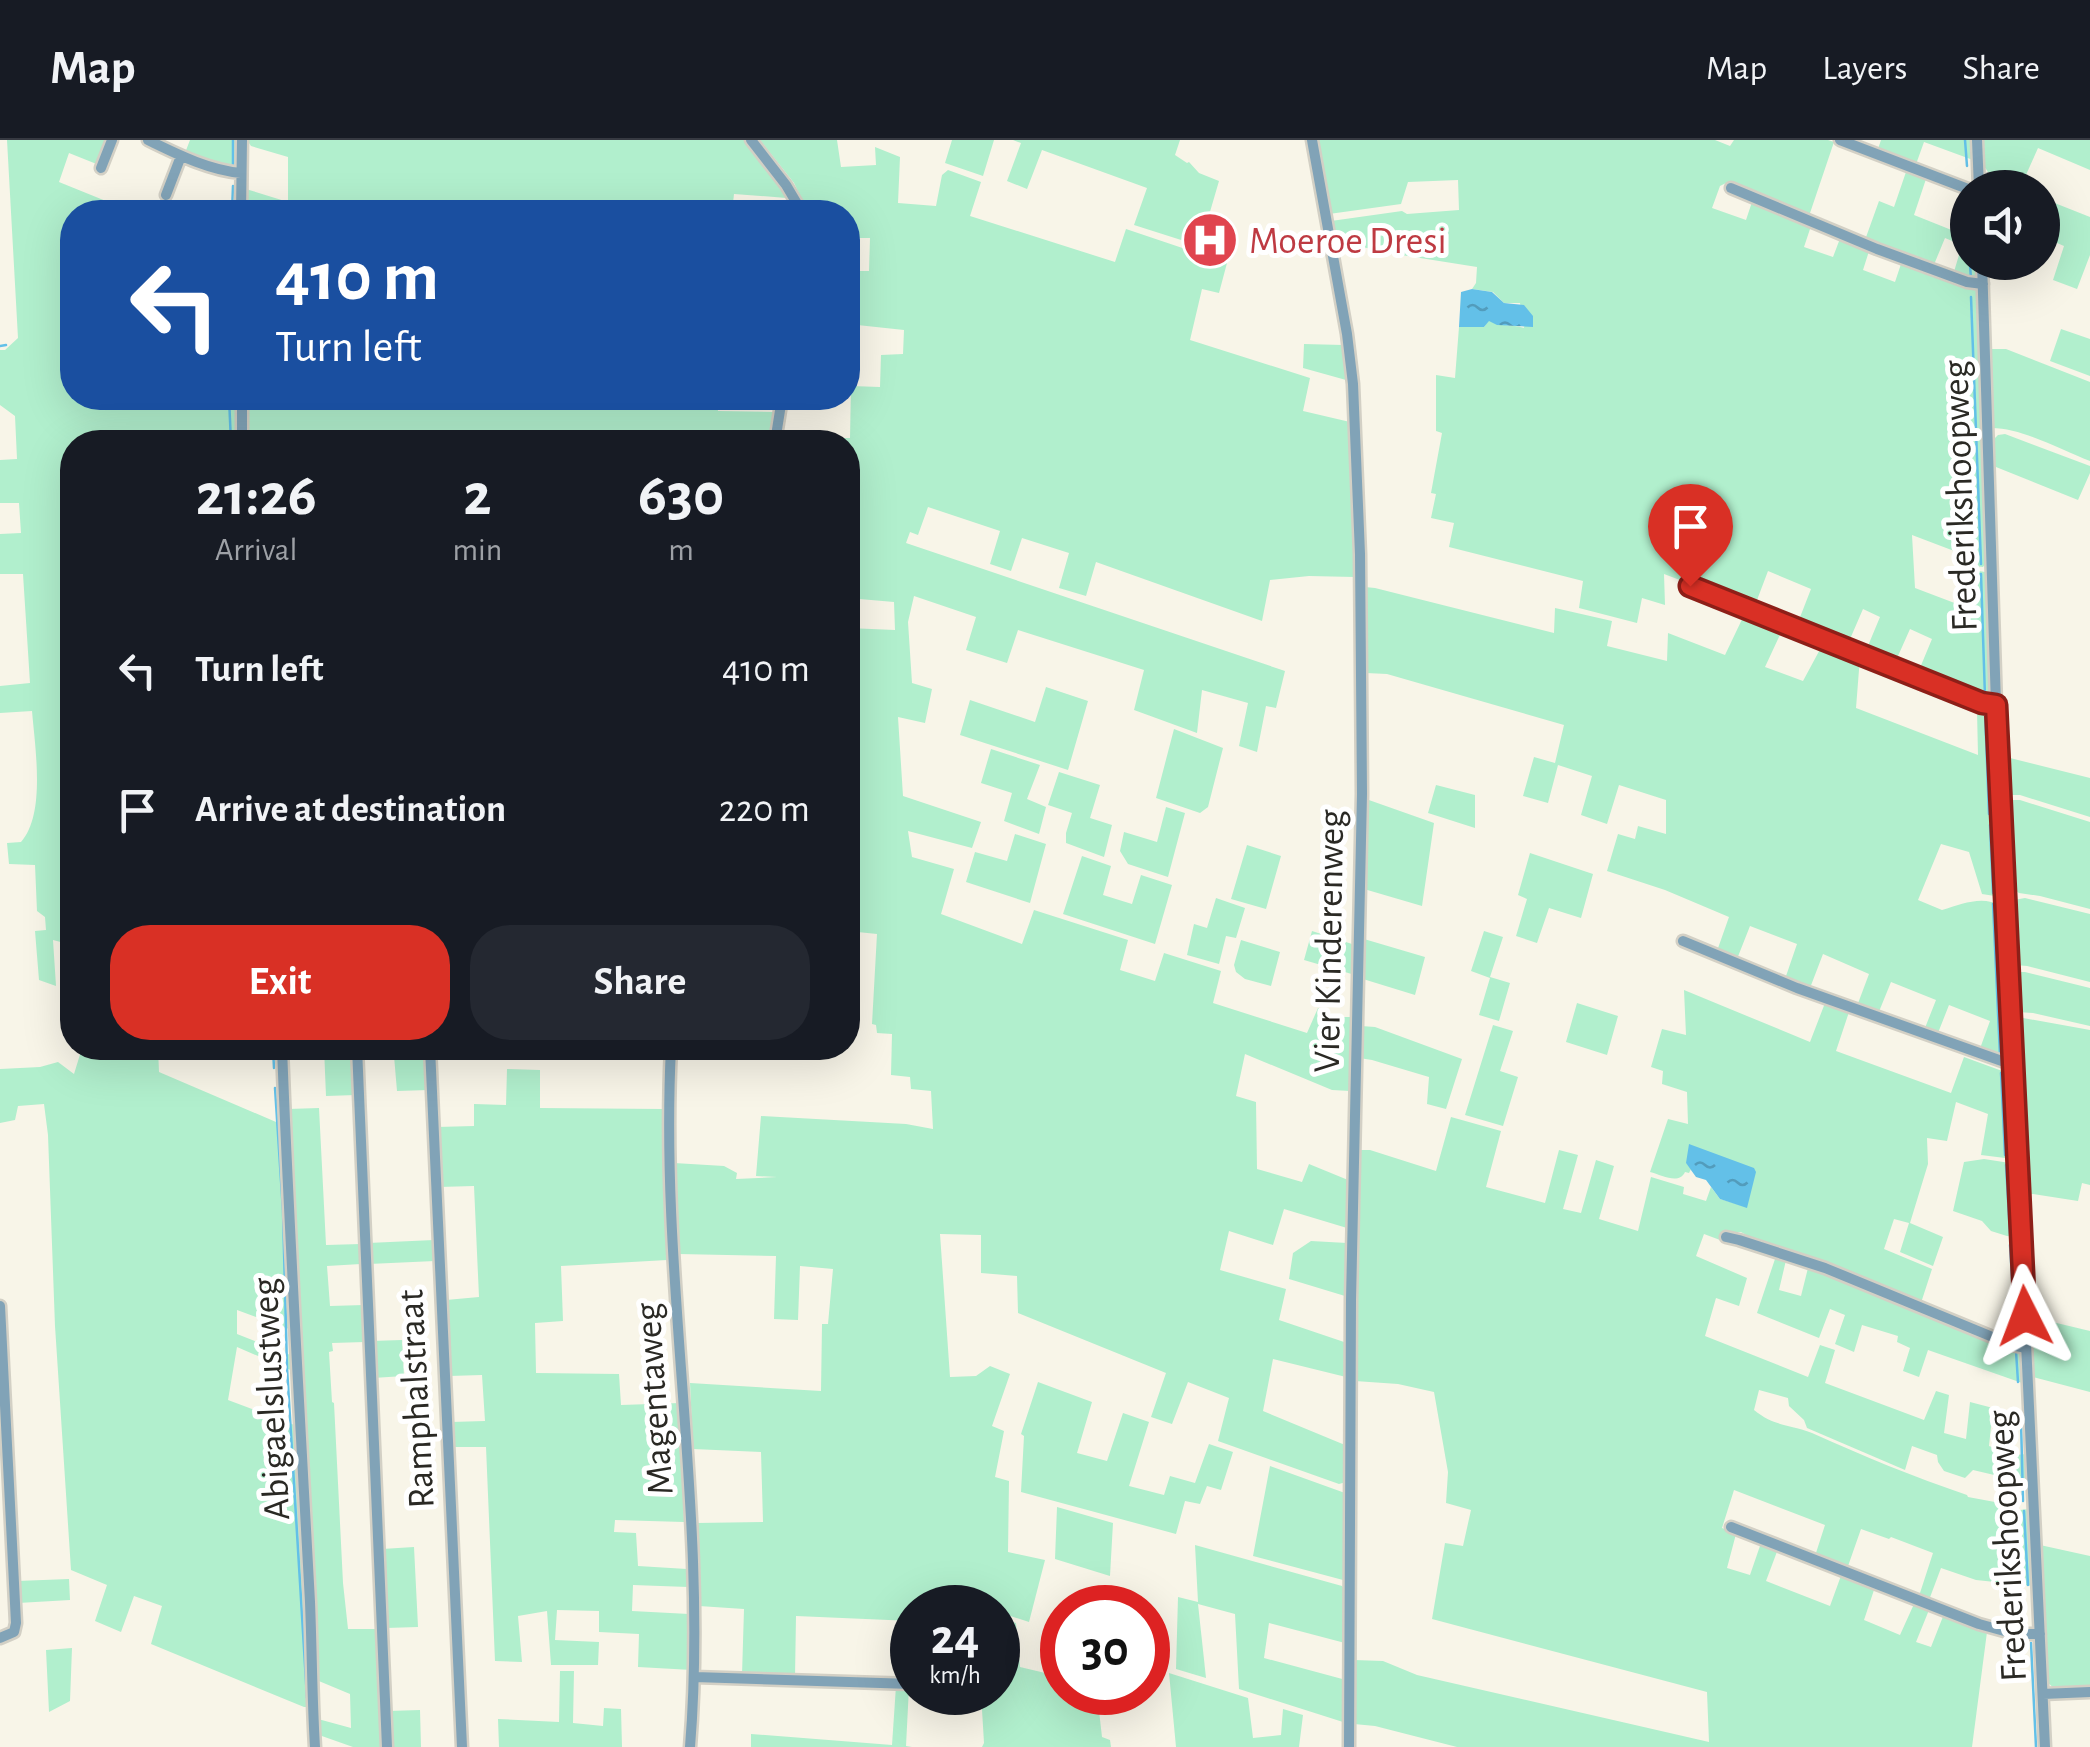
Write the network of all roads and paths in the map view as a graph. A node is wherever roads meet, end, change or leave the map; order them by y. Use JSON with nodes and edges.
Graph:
{"nodes":[{"id":1,"x":112,"y":140,"type":"edge"},
{"id":2,"x":148,"y":140,"type":"edge"},
{"id":3,"x":242,"y":140,"type":"edge"},
{"id":4,"x":751,"y":140,"type":"edge"},
{"id":5,"x":1312,"y":140,"type":"edge"},
{"id":6,"x":1840,"y":140,"type":"edge"},
{"id":7,"x":1977,"y":140,"type":"edge"},
{"id":8,"x":181,"y":156,"type":"junction"},
{"id":9,"x":101,"y":168,"type":"dead end"},
{"id":10,"x":1978,"y":170,"type":"edge"},
{"id":11,"x":241,"y":173,"type":"junction"},
{"id":12,"x":1950,"y":182,"type":"edge"},
{"id":13,"x":1731,"y":188,"type":"dead end"},
{"id":14,"x":166,"y":196,"type":"dead end"},
{"id":15,"x":241,"y":200,"type":"edge"},
{"id":16,"x":795,"y":200,"type":"edge"},
{"id":17,"x":1982,"y":280,"type":"edge"},
{"id":18,"x":1982,"y":284,"type":"junction"},
{"id":19,"x":1690,"y":586,"type":"dead end"},
{"id":20,"x":1996,"y":705,"type":"junction"},
{"id":21,"x":1683,"y":942,"type":"dead end"},
{"id":22,"x":283,"y":1060,"type":"edge"},
{"id":23,"x":358,"y":1060,"type":"edge"},
{"id":24,"x":431,"y":1060,"type":"edge"},
{"id":25,"x":671,"y":1060,"type":"edge"},
{"id":26,"x":2013,"y":1065,"type":"junction"},
{"id":27,"x":1726,"y":1237,"type":"dead end"},
{"id":28,"x":0,"y":1306,"type":"edge"},
{"id":29,"x":2026,"y":1348,"type":"junction"},
{"id":30,"x":1732,"y":1526,"type":"dead end"},
{"id":31,"x":2040,"y":1634,"type":"junction"},
{"id":32,"x":0,"y":1638,"type":"edge"},
{"id":33,"x":696,"y":1677,"type":"junction"},
{"id":34,"x":890,"y":1683,"type":"edge"},
{"id":35,"x":2090,"y":1692,"type":"edge"},
{"id":36,"x":2042,"y":1694,"type":"junction"},
{"id":37,"x":314,"y":1747,"type":"edge"},
{"id":38,"x":387,"y":1747,"type":"edge"},
{"id":39,"x":462,"y":1747,"type":"edge"},
{"id":40,"x":690,"y":1747,"type":"edge"},
{"id":41,"x":1349,"y":1747,"type":"edge"},
{"id":42,"x":2046,"y":1747,"type":"edge"}],
"edges":[{"from":1,"to":9,"type":"street"},
{"from":2,"to":8,"type":"street"},
{"from":3,"to":11,"type":"street"},
{"from":4,"to":16,"type":"street"},
{"from":5,"to":41,"type":"street","name":"Vier Kinderenweg"},
{"from":6,"to":12,"type":"street"},
{"from":7,"to":10,"type":"street"},
{"from":8,"to":11,"type":"street"},
{"from":8,"to":14,"type":"street"},
{"from":11,"to":15,"type":"street"},
{"from":13,"to":18,"type":"street"},
{"from":17,"to":18,"type":"street","name":"Frederikshoopweg"},
{"from":18,"to":20,"type":"street","name":"Frederikshoopweg"},
{"from":19,"to":20,"type":"street"},
{"from":20,"to":26,"type":"street","name":"Frederikshoopweg"},
{"from":21,"to":26,"type":"street"},
{"from":22,"to":37,"type":"street","name":"Abigaelslustweg"},
{"from":23,"to":38,"type":"street"},
{"from":24,"to":39,"type":"street","name":"Ramphalstraat"},
{"from":25,"to":33,"type":"street","name":"Magentaweg"},
{"from":26,"to":29,"type":"street","name":"Frederikshoopweg"},
{"from":27,"to":29,"type":"street"},
{"from":28,"to":32,"type":"street"},
{"from":29,"to":31,"type":"street","name":"Frederikshoopweg"},
{"from":30,"to":31,"type":"street"},
{"from":31,"to":36,"type":"street","name":"Frederikshoopweg"},
{"from":33,"to":34,"type":"street"},
{"from":33,"to":40,"type":"street","name":"Magentaweg"},
{"from":35,"to":36,"type":"street"},
{"from":36,"to":42,"type":"street","name":"Frederikshoopweg"}]}
